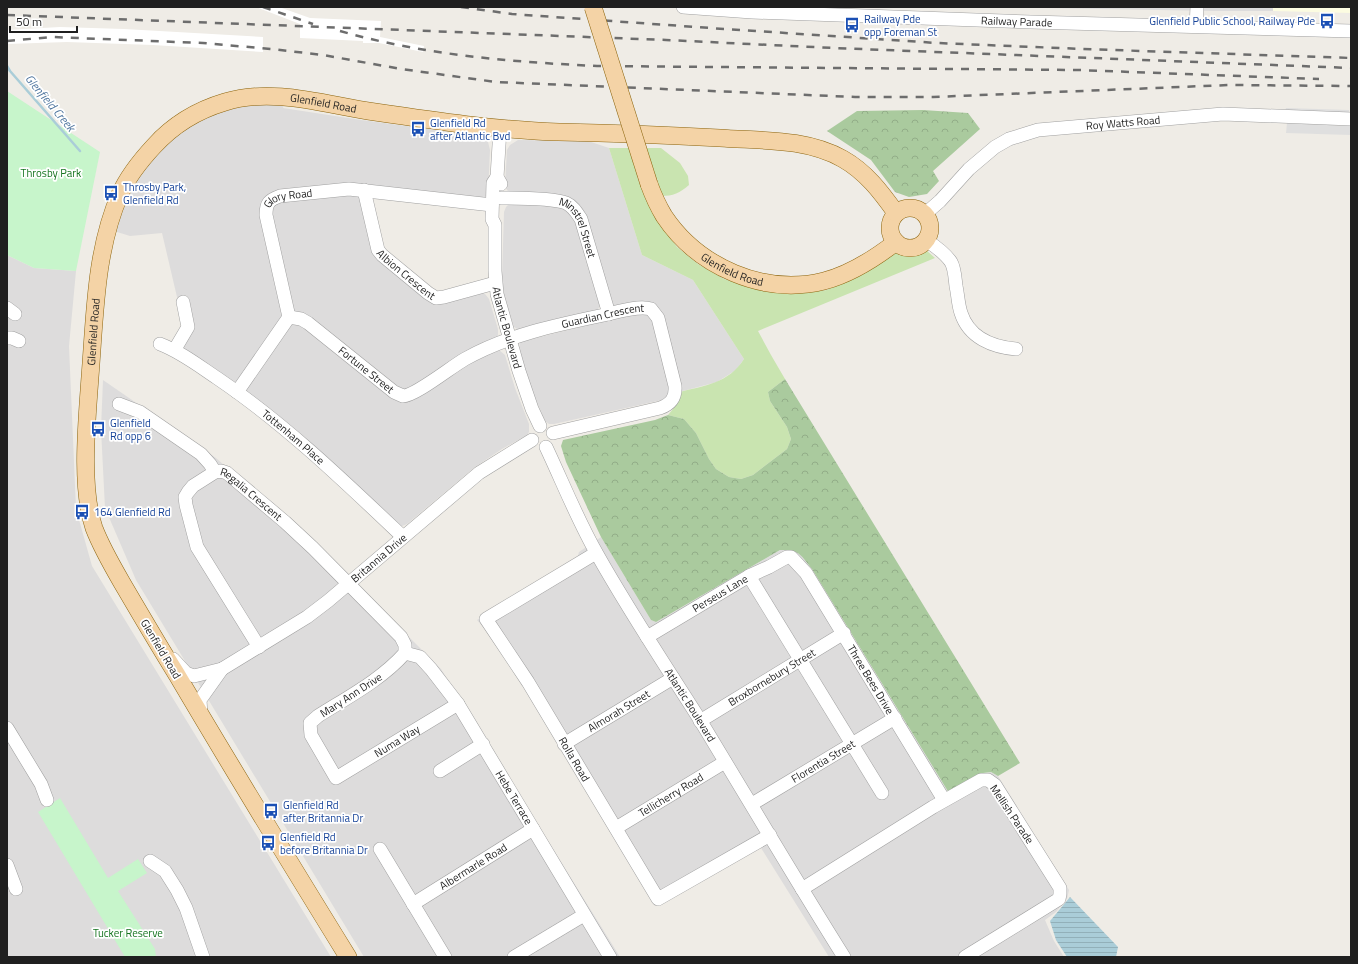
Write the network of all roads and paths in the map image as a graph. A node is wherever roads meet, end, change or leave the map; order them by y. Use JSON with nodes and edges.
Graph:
{"nodes":[{"id":1,"x":593,"y":7,"type":"edge"},
{"id":2,"x":682,"y":7,"type":"edge"},
{"id":3,"x":1197,"y":7,"type":"edge"},
{"id":4,"x":782,"y":10,"type":"edge"},
{"id":5,"x":1196,"y":26,"type":"junction"},
{"id":6,"x":1351,"y":31,"type":"edge"},
{"id":7,"x":1351,"y":119,"type":"edge"},
{"id":8,"x":500,"y":129,"type":"junction"},
{"id":9,"x":364,"y":190,"type":"junction"},
{"id":10,"x":496,"y":202,"type":"junction"},
{"id":11,"x":896,"y":213,"type":"junction"},
{"id":12,"x":925,"y":214,"type":"junction"},
{"id":13,"x":926,"y":240,"type":"junction"},
{"id":14,"x":896,"y":242,"type":"junction"},
{"id":15,"x":495,"y":283,"type":"junction"},
{"id":16,"x":183,"y":302,"type":"dead end"},
{"id":17,"x":609,"y":314,"type":"junction"},
{"id":18,"x":289,"y":317,"type":"junction"},
{"id":19,"x":510,"y":339,"type":"junction"},
{"id":20,"x":160,"y":344,"type":"dead end"},
{"id":21,"x":175,"y":349,"type":"junction"},
{"id":22,"x":1016,"y":349,"type":"dead end"},
{"id":23,"x":237,"y":392,"type":"junction"},
{"id":24,"x":119,"y":404,"type":"dead end"},
{"id":25,"x":540,"y":426,"type":"junction"},
{"id":26,"x":553,"y":433,"type":"junction"},
{"id":27,"x":532,"y":440,"type":"junction"},
{"id":28,"x":546,"y":448,"type":"junction"},
{"id":29,"x":214,"y":472,"type":"junction"},
{"id":30,"x":403,"y":537,"type":"junction"},
{"id":31,"x":596,"y":553,"type":"junction"},
{"id":32,"x":795,"y":561,"type":"joint"},
{"id":33,"x":749,"y":576,"type":"junction"},
{"id":34,"x":349,"y":584,"type":"junction"},
{"id":35,"x":148,"y":628,"type":"junction"},
{"id":36,"x":844,"y":633,"type":"junction"},
{"id":37,"x":647,"y":637,"type":"junction"},
{"id":38,"x":259,"y":647,"type":"junction"},
{"id":39,"x":405,"y":652,"type":"junction"},
{"id":40,"x":800,"y":659,"type":"junction"},
{"id":41,"x":222,"y":670,"type":"junction"},
{"id":42,"x":673,"y":678,"type":"junction"},
{"id":43,"x":458,"y":704,"type":"junction"},
{"id":44,"x":201,"y":716,"type":"junction"},
{"id":45,"x":895,"y":718,"type":"junction"},
{"id":46,"x":700,"y":721,"type":"junction"},
{"id":47,"x":7,"y":728,"type":"edge"},
{"id":48,"x":483,"y":744,"type":"junction"},
{"id":49,"x":564,"y":744,"type":"junction"},
{"id":50,"x":852,"y":744,"type":"junction"},
{"id":51,"x":725,"y":762,"type":"junction"},
{"id":52,"x":440,"y":771,"type":"dead end"},
{"id":53,"x":336,"y":778,"type":"joint"},
{"id":54,"x":882,"y":793,"type":"dead end"},
{"id":55,"x":47,"y":800,"type":"dead end"},
{"id":56,"x":944,"y":800,"type":"junction"},
{"id":57,"x":752,"y":804,"type":"junction"},
{"id":58,"x":616,"y":828,"type":"junction"},
{"id":59,"x":533,"y":829,"type":"junction"},
{"id":60,"x":770,"y":835,"type":"junction"},
{"id":61,"x":380,"y":849,"type":"dead end"},
{"id":62,"x":150,"y":861,"type":"dead end"},
{"id":63,"x":7,"y":864,"type":"edge"},
{"id":64,"x":16,"y":889,"type":"dead end"},
{"id":65,"x":802,"y":889,"type":"junction"},
{"id":66,"x":413,"y":904,"type":"junction"},
{"id":67,"x":584,"y":915,"type":"junction"},
{"id":68,"x":203,"y":957,"type":"edge"},
{"id":69,"x":348,"y":957,"type":"edge"},
{"id":70,"x":445,"y":957,"type":"edge"},
{"id":71,"x":514,"y":957,"type":"edge"},
{"id":72,"x":610,"y":957,"type":"edge"},
{"id":73,"x":844,"y":957,"type":"edge"},
{"id":74,"x":965,"y":957,"type":"edge"}],
"edges":[{"from":1,"to":14,"type":"main road","name":"Glenfield Road","bridge":true},
{"from":2,"to":4,"type":"street","name":"Railway Parade"},
{"from":3,"to":5,"type":"street"},
{"from":4,"to":5,"type":"street","name":"Railway Parade"},
{"from":5,"to":6,"type":"street","name":"Railway Parade"},
{"from":7,"to":12,"type":"street","name":"Roy Watts Road"},
{"from":8,"to":10,"type":"street","name":"Atlantic Boulevard"},
{"from":8,"to":11,"type":"main road","name":"Glenfield Road"},
{"from":8,"to":35,"type":"main road","name":"Glenfield Road"},
{"from":9,"to":10,"type":"street","name":"Glory Road"},
{"from":9,"to":15,"type":"street","name":"Albion Crescent"},
{"from":9,"to":18,"type":"street","name":"Glory Road"},
{"from":10,"to":15,"type":"street","name":"Atlantic Boulevard"},
{"from":10,"to":17,"type":"street","name":"Minstrel Street"},
{"from":11,"to":12,"type":"main road"},
{"from":11,"to":14,"type":"main road"},
{"from":12,"to":13,"type":"main road"},
{"from":13,"to":14,"type":"main road"},
{"from":13,"to":22,"type":"street"},
{"from":15,"to":19,"type":"street","name":"Atlantic Boulevard"},
{"from":16,"to":21,"type":"street"},
{"from":17,"to":19,"type":"street","name":"Guardian Crescent"},
{"from":17,"to":26,"type":"street","name":"Guardian Crescent"},
{"from":18,"to":19,"type":"street","name":"Fortune Street"},
{"from":18,"to":23,"type":"street"},
{"from":19,"to":25,"type":"street","name":"Atlantic Boulevard"},
{"from":20,"to":21,"type":"street","name":"Tottenham Place"},
{"from":21,"to":23,"type":"street","name":"Tottenham Place"},
{"from":23,"to":30,"type":"street","name":"Tottenham Place"},
{"from":24,"to":29,"type":"street"},
{"from":25,"to":26,"type":"street"},
{"from":25,"to":27,"type":"street"},
{"from":26,"to":28,"type":"street"},
{"from":27,"to":28,"type":"street"},
{"from":27,"to":30,"type":"street","name":"Britannia Drive"},
{"from":28,"to":31,"type":"street","name":"Atlantic Boulevard"},
{"from":29,"to":34,"type":"street","name":"Regalia Crescent"},
{"from":29,"to":38,"type":"street","name":"Regalia Crescent"},
{"from":30,"to":34,"type":"street","name":"Britannia Drive"},
{"from":31,"to":37,"type":"street","name":"Atlantic Boulevard"},
{"from":31,"to":49,"type":"street","name":"Rolla Road"},
{"from":32,"to":33,"type":"street","name":"Perseus Lane"},
{"from":32,"to":36,"type":"street","name":"Three Bees Drive"},
{"from":33,"to":37,"type":"street","name":"Perseus Lane"},
{"from":33,"to":40,"type":"street"},
{"from":34,"to":38,"type":"street","name":"Britannia Drive"},
{"from":34,"to":39,"type":"street"},
{"from":35,"to":41,"type":"street","name":"Britannia Drive"},
{"from":35,"to":44,"type":"main road","name":"Glenfield Road"},
{"from":36,"to":40,"type":"street","name":"Broxbornebury Street"},
{"from":36,"to":45,"type":"street","name":"Three Bees Drive"},
{"from":37,"to":42,"type":"street","name":"Atlantic Boulevard"},
{"from":38,"to":41,"type":"street","name":"Britannia Drive"},
{"from":39,"to":43,"type":"street","name":"Hebe Terrace"},
{"from":39,"to":53,"type":"street","name":"Mary Ann Drive"},
{"from":40,"to":46,"type":"street","name":"Broxbornebury Street"},
{"from":40,"to":50,"type":"street"},
{"from":41,"to":44,"type":"street","name":"Britannia Drive"},
{"from":42,"to":46,"type":"street","name":"Atlantic Boulevard"},
{"from":42,"to":49,"type":"street","name":"Almorah Street"},
{"from":43,"to":48,"type":"street","name":"Hebe Terrace"},
{"from":43,"to":53,"type":"street","name":"Numa Way"},
{"from":44,"to":69,"type":"main road","name":"Glenfield Road"},
{"from":45,"to":50,"type":"street","name":"Florentia Street"},
{"from":45,"to":56,"type":"street","name":"Three Bees Drive"},
{"from":46,"to":51,"type":"street","name":"Atlantic Boulevard"},
{"from":47,"to":55,"type":"street"},
{"from":48,"to":52,"type":"street"},
{"from":48,"to":59,"type":"street","name":"Hebe Terrace"},
{"from":49,"to":58,"type":"street","name":"Rolla Road"},
{"from":50,"to":54,"type":"street"},
{"from":50,"to":57,"type":"street","name":"Florentia Street"},
{"from":51,"to":57,"type":"street","name":"Atlantic Boulevard"},
{"from":51,"to":58,"type":"street","name":"Tellicherry Road"},
{"from":56,"to":65,"type":"street","name":"Mellish Parade"},
{"from":56,"to":74,"type":"street","name":"Mellish Parade"},
{"from":57,"to":60,"type":"street","name":"Atlantic Boulevard"},
{"from":58,"to":60,"type":"street","name":"Rolla Road"},
{"from":59,"to":66,"type":"street","name":"Albermarle Road"},
{"from":59,"to":67,"type":"street","name":"Hebe Terrace"},
{"from":60,"to":65,"type":"street","name":"Atlantic Boulevard"},
{"from":61,"to":66,"type":"street"},
{"from":62,"to":68,"type":"street"},
{"from":63,"to":64,"type":"street"},
{"from":65,"to":73,"type":"street","name":"Atlantic Boulevard"},
{"from":66,"to":70,"type":"street"},
{"from":67,"to":71,"type":"street"},
{"from":67,"to":72,"type":"street","name":"Hebe Terrace"}]}
